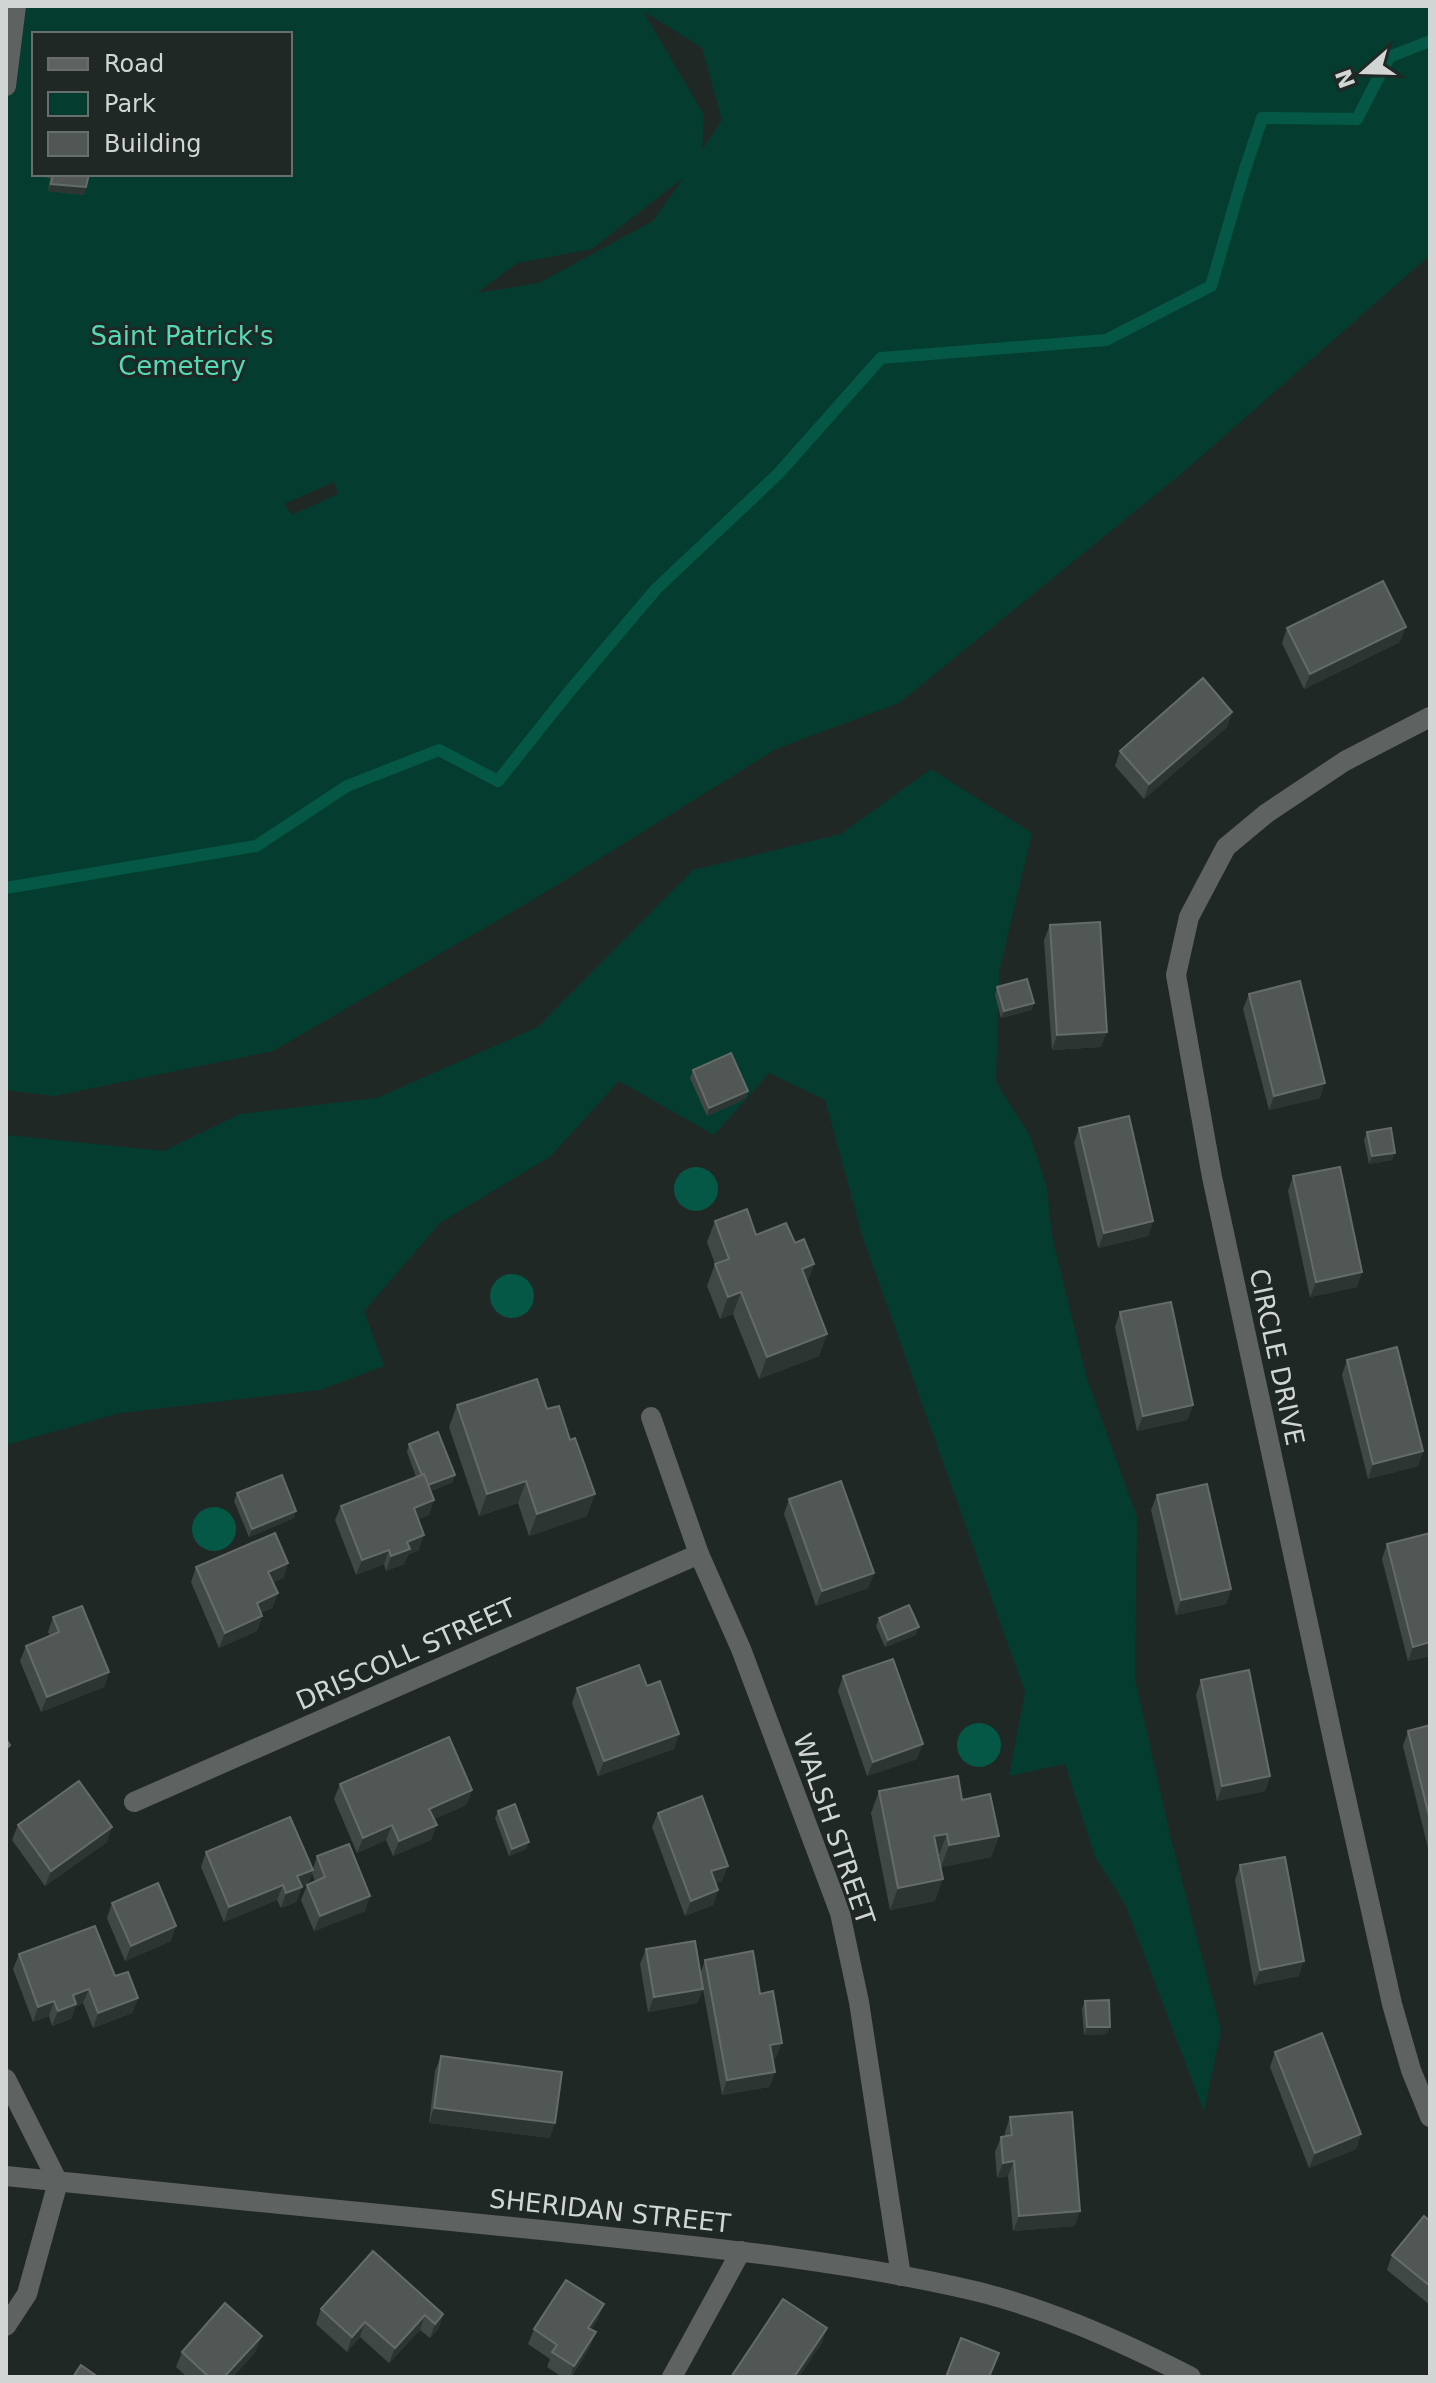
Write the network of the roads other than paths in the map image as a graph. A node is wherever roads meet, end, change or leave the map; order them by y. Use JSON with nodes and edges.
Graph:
{"nodes":[{"id":1,"x":16,"y":6,"type":"edge"},
{"id":2,"x":6,"y":86,"type":"edge"},
{"id":3,"x":1430,"y":717,"type":"edge"},
{"id":4,"x":651,"y":1417,"type":"dead end"},
{"id":5,"x":699,"y":1554,"type":"junction"},
{"id":6,"x":134,"y":1802,"type":"dead end"},
{"id":7,"x":6,"y":2079,"type":"edge"},
{"id":8,"x":1430,"y":2117,"type":"edge"},
{"id":9,"x":6,"y":2176,"type":"edge"},
{"id":10,"x":58,"y":2182,"type":"junction"},
{"id":11,"x":741,"y":2251,"type":"junction"},
{"id":12,"x":901,"y":2276,"type":"junction"},
{"id":13,"x":6,"y":2326,"type":"edge"},
{"id":14,"x":672,"y":2377,"type":"edge"},
{"id":15,"x":1191,"y":2377,"type":"edge"}],
"edges":[{"from":1,"to":2,"type":"street"},
{"from":3,"to":8,"type":"street","name":"CIRCLE DRIVE"},
{"from":4,"to":5,"type":"street","name":"WALSH STREET"},
{"from":5,"to":6,"type":"street","name":"DRISCOLL STREET"},
{"from":5,"to":12,"type":"street","name":"WALSH STREET"},
{"from":7,"to":10,"type":"street"},
{"from":9,"to":10,"type":"street","name":"SHERIDAN STREET"},
{"from":10,"to":11,"type":"street","name":"SHERIDAN STREET"},
{"from":10,"to":13,"type":"street"},
{"from":11,"to":12,"type":"street","name":"SHERIDAN STREET"},
{"from":11,"to":14,"type":"street"},
{"from":12,"to":15,"type":"street","name":"SHERIDAN STREET"}]}
